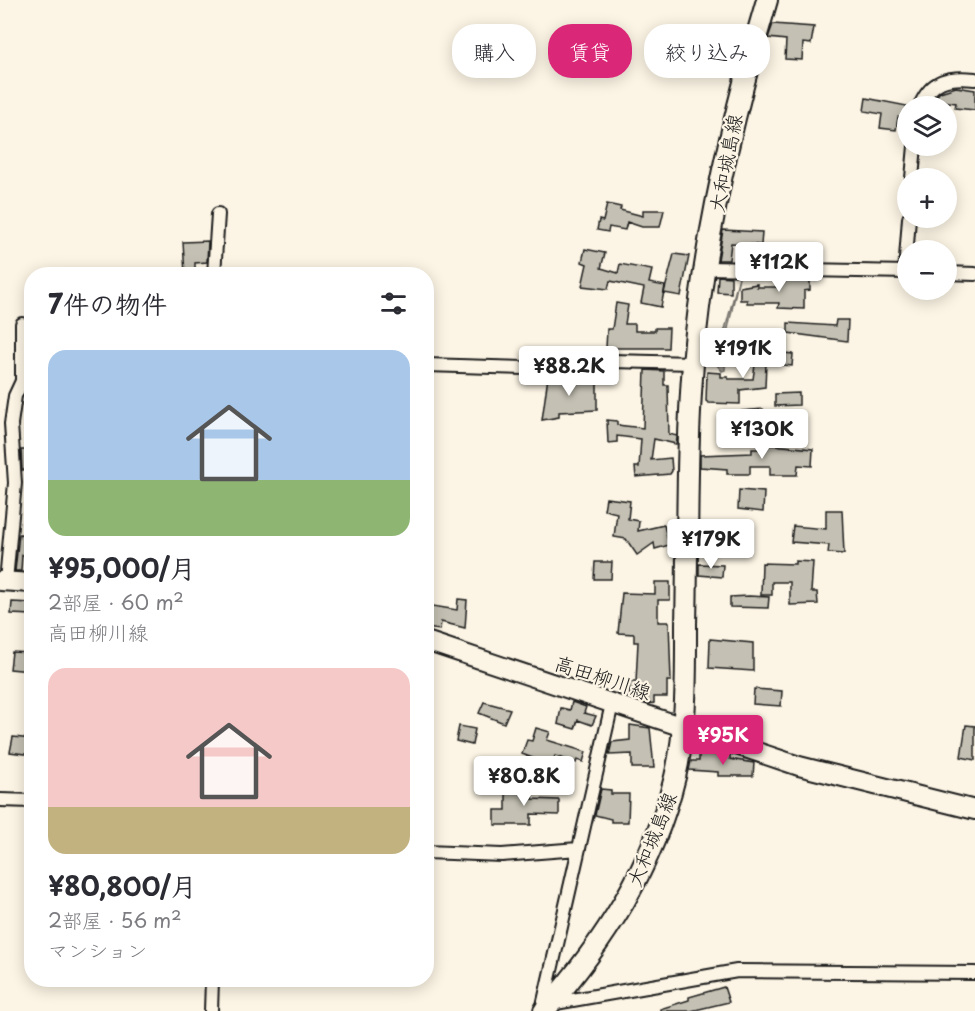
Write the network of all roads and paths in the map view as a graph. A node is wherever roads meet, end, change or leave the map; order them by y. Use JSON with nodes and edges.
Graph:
{"nodes":[{"id":1,"x":767,"y":0,"type":"edge"},
{"id":2,"x":975,"y":79,"type":"edge"},
{"id":3,"x":925,"y":96,"type":"edge"},
{"id":4,"x":218,"y":214,"type":"dead end"},
{"id":5,"x":214,"y":267,"type":"edge"},
{"id":6,"x":706,"y":268,"type":"junction"},
{"id":7,"x":897,"y":272,"type":"edge"},
{"id":8,"x":957,"y":273,"type":"edge"},
{"id":9,"x":975,"y":274,"type":"edge"},
{"id":10,"x":22,"y":324,"type":"dead end"},
{"id":11,"x":693,"y":363,"type":"junction"},
{"id":12,"x":434,"y":365,"type":"edge"},
{"id":13,"x":3,"y":581,"type":"edge"},
{"id":14,"x":24,"y":582,"type":"edge"},
{"id":15,"x":434,"y":644,"type":"edge"},
{"id":16,"x":612,"y":704,"type":"junction"},
{"id":17,"x":683,"y":727,"type":"junction"},
{"id":18,"x":0,"y":800,"type":"edge"},
{"id":19,"x":24,"y":801,"type":"edge"},
{"id":20,"x":975,"y":810,"type":"edge"},
{"id":21,"x":578,"y":849,"type":"junction"},
{"id":22,"x":434,"y":852,"type":"edge"},
{"id":23,"x":975,"y":973,"type":"edge"},
{"id":24,"x":212,"y":987,"type":"edge"},
{"id":25,"x":545,"y":1008,"type":"edge"},
{"id":26,"x":211,"y":1011,"type":"edge"}],
"edges":[{"from":1,"to":6,"type":"main road","name":"大和城島線"},
{"from":2,"to":3,"type":"street"},
{"from":4,"to":5,"type":"street"},
{"from":6,"to":7,"type":"street"},
{"from":6,"to":11,"type":"main road","name":"大和城島線"},
{"from":8,"to":9,"type":"street"},
{"from":10,"to":13,"type":"street"},
{"from":11,"to":12,"type":"street"},
{"from":11,"to":17,"type":"main road","name":"大和城島線"},
{"from":13,"to":14,"type":"main road"},
{"from":15,"to":16,"type":"main road","name":"高田柳川線"},
{"from":16,"to":17,"type":"main road","name":"高田柳川線"},
{"from":16,"to":21,"type":"street"},
{"from":17,"to":20,"type":"main road","name":"高田柳川線"},
{"from":17,"to":25,"type":"main road","name":"大和城島線"},
{"from":18,"to":19,"type":"street"},
{"from":21,"to":22,"type":"street"},
{"from":21,"to":25,"type":"street"},
{"from":23,"to":25,"type":"street"},
{"from":24,"to":26,"type":"street"}]}
